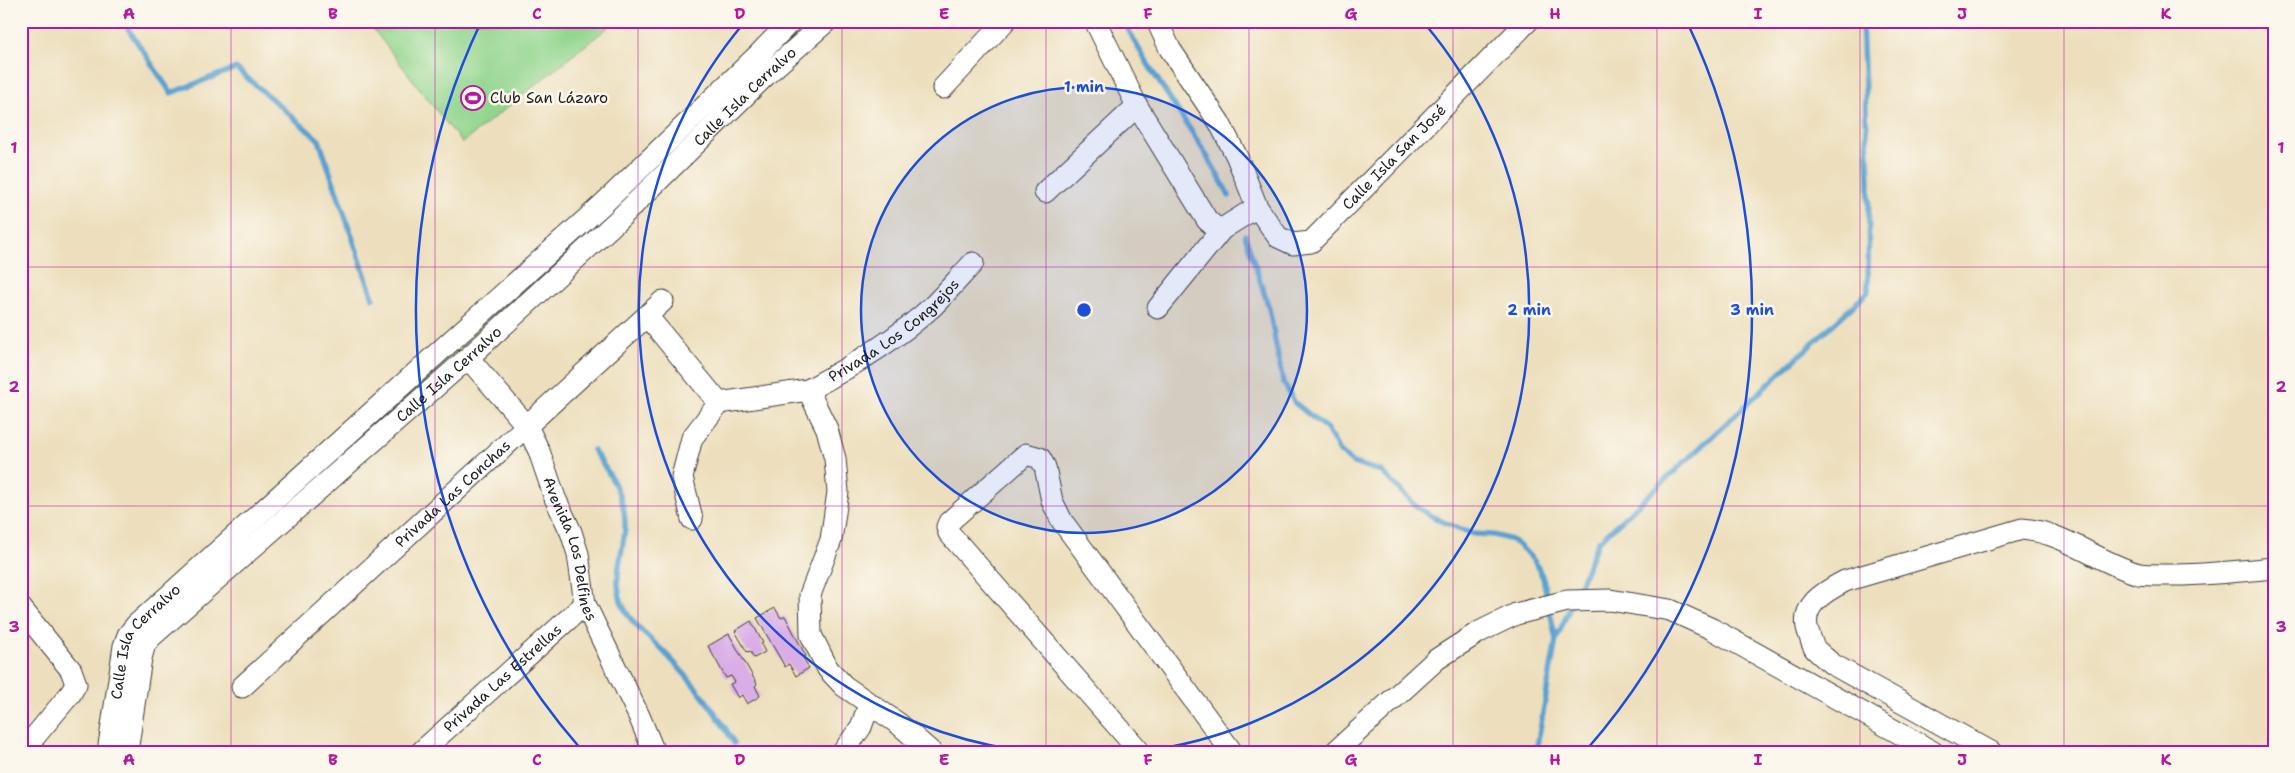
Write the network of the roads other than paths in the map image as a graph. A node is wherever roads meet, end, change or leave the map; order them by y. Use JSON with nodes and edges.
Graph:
{"nodes":[{"id":1,"x":791,"y":21,"type":"edge"},
{"id":2,"x":827,"y":21,"type":"edge"},
{"id":3,"x":1005,"y":21,"type":"edge"},
{"id":4,"x":1095,"y":21,"type":"edge"},
{"id":5,"x":1157,"y":21,"type":"edge"},
{"id":6,"x":1528,"y":21,"type":"edge"},
{"id":7,"x":803,"y":28,"type":"edge"},
{"id":8,"x":943,"y":88,"type":"dead end"},
{"id":9,"x":1137,"y":106,"type":"junction"},
{"id":10,"x":1045,"y":192,"type":"dead end"},
{"id":11,"x":1257,"y":207,"type":"junction"},
{"id":12,"x":1222,"y":229,"type":"junction"},
{"id":13,"x":973,"y":263,"type":"dead end"},
{"id":14,"x":663,"y":301,"type":"dead end"},
{"id":15,"x":1158,"y":308,"type":"dead end"},
{"id":16,"x":647,"y":316,"type":"junction"},
{"id":17,"x":468,"y":358,"type":"junction"},
{"id":18,"x":808,"y":390,"type":"junction"},
{"id":19,"x":718,"y":403,"type":"junction"},
{"id":20,"x":527,"y":426,"type":"junction"},
{"id":21,"x":692,"y":519,"type":"dead end"},
{"id":22,"x":2274,"y":568,"type":"edge"},
{"id":23,"x":584,"y":604,"type":"junction"},
{"id":24,"x":21,"y":608,"type":"edge"},
{"id":25,"x":242,"y":687,"type":"dead end"},
{"id":26,"x":869,"y":705,"type":"junction"},
{"id":27,"x":22,"y":752,"type":"edge"},
{"id":28,"x":108,"y":752,"type":"edge"},
{"id":29,"x":127,"y":752,"type":"edge"},
{"id":30,"x":421,"y":752,"type":"edge"},
{"id":31,"x":654,"y":752,"type":"edge"},
{"id":32,"x":843,"y":752,"type":"edge"},
{"id":33,"x":932,"y":752,"type":"edge"},
{"id":34,"x":1140,"y":752,"type":"edge"},
{"id":35,"x":1232,"y":752,"type":"edge"},
{"id":36,"x":1336,"y":752,"type":"edge"},
{"id":37,"x":1932,"y":752,"type":"edge"},
{"id":38,"x":1991,"y":752,"type":"edge"}],
"edges":[{"from":1,"to":28,"type":"street","name":"Calle Isla Cerralvo"},
{"from":2,"to":7,"type":"street","name":"Calle Isla Cerralvo"},
{"from":3,"to":8,"type":"street"},
{"from":4,"to":9,"type":"street"},
{"from":5,"to":11,"type":"street","name":"Calle Isla San José"},
{"from":6,"to":11,"type":"street","name":"Calle Isla San José"},
{"from":7,"to":17,"type":"street","name":"Calle Isla Cerralvo"},
{"from":9,"to":10,"type":"street"},
{"from":9,"to":12,"type":"street"},
{"from":11,"to":12,"type":"street"},
{"from":12,"to":15,"type":"street"},
{"from":13,"to":18,"type":"street","name":"Privada Los Congrejos"},
{"from":14,"to":16,"type":"street","name":"Privada Las Conchas"},
{"from":16,"to":19,"type":"street"},
{"from":16,"to":20,"type":"street","name":"Privada Las Conchas"},
{"from":17,"to":20,"type":"street","name":"Avenida Los Delfines"},
{"from":17,"to":29,"type":"street","name":"Calle Isla Cerralvo"},
{"from":18,"to":19,"type":"street","name":"Privada Los Congrejos"},
{"from":18,"to":26,"type":"street"},
{"from":19,"to":21,"type":"street"},
{"from":20,"to":23,"type":"street","name":"Avenida Los Delfines"},
{"from":20,"to":25,"type":"street","name":"Privada Las Conchas"},
{"from":22,"to":38,"type":"street"},
{"from":23,"to":30,"type":"street","name":"Privada Las Estrellas"},
{"from":23,"to":31,"type":"street","name":"Avenida Los Delfines"},
{"from":24,"to":27,"type":"street"},
{"from":26,"to":32,"type":"street"},
{"from":26,"to":33,"type":"street"},
{"from":34,"to":35,"type":"street"},
{"from":36,"to":37,"type":"street"}]}
